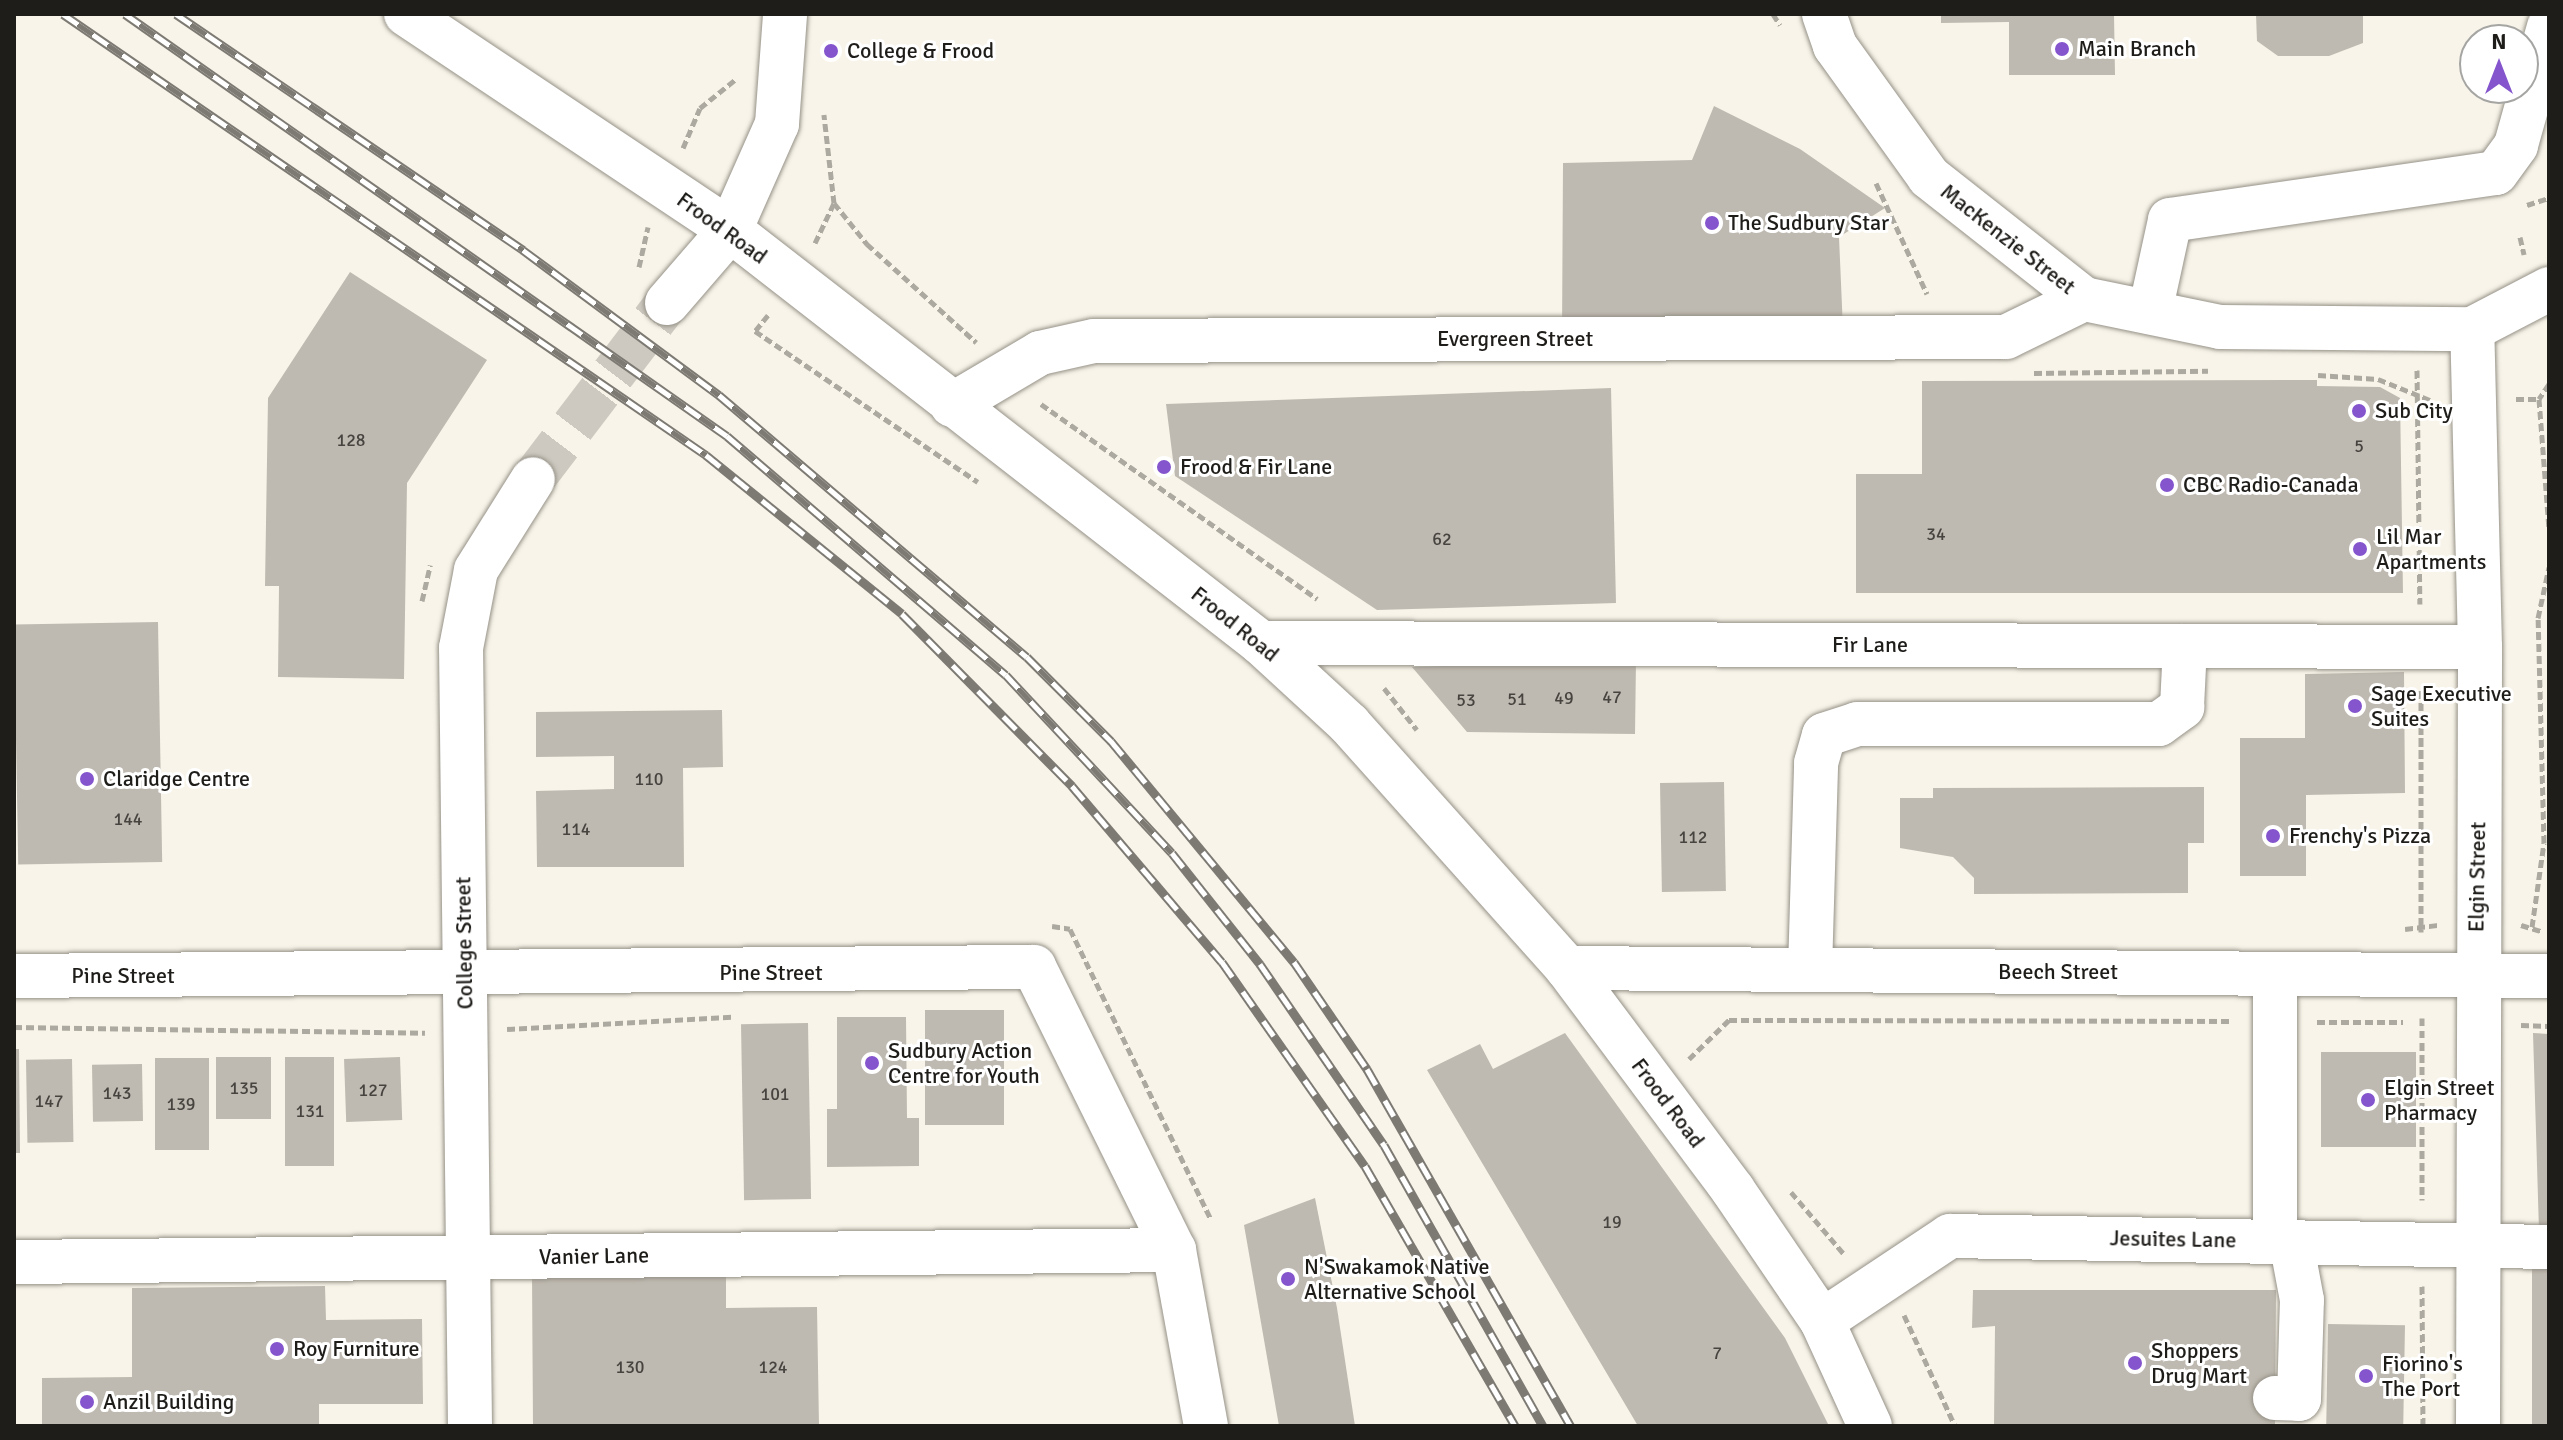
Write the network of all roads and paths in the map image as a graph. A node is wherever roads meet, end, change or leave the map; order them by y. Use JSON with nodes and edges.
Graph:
{"nodes":[{"id":1,"x":406,"y":14,"type":"edge"},
{"id":2,"x":785,"y":14,"type":"edge"},
{"id":3,"x":1824,"y":14,"type":"edge"},
{"id":4,"x":2549,"y":27,"type":"edge"},
{"id":5,"x":742,"y":73,"type":"dead end"},
{"id":6,"x":823,"y":98,"type":"dead end"},
{"id":7,"x":665,"y":187,"type":"junction"},
{"id":8,"x":2549,"y":198,"type":"edge"},
{"id":9,"x":2534,"y":203,"type":"dead end"},
{"id":10,"x":730,"y":230,"type":"junction"},
{"id":11,"x":639,"y":267,"type":"dead end"},
{"id":12,"x":796,"y":282,"type":"junction"},
{"id":13,"x":2549,"y":289,"type":"edge"},
{"id":14,"x":2084,"y":299,"type":"junction"},
{"id":15,"x":667,"y":303,"type":"tunnel mouth"},
{"id":16,"x":2150,"y":312,"type":"junction"},
{"id":17,"x":2417,"y":328,"type":"junction"},
{"id":18,"x":2472,"y":329,"type":"junction"},
{"id":19,"x":2549,"y":384,"type":"edge"},
{"id":20,"x":952,"y":405,"type":"junction"},
{"id":21,"x":533,"y":479,"type":"tunnel mouth"},
{"id":22,"x":991,"y":492,"type":"dead end"},
{"id":23,"x":2549,"y":528,"type":"edge"},
{"id":24,"x":1261,"y":643,"type":"junction"},
{"id":25,"x":2185,"y":646,"type":"junction"},
{"id":26,"x":2421,"y":647,"type":"junction"},
{"id":27,"x":2480,"y":647,"type":"junction"},
{"id":28,"x":1567,"y":968,"type":"junction"},
{"id":29,"x":1810,"y":970,"type":"junction"},
{"id":30,"x":2275,"y":974,"type":"junction"},
{"id":31,"x":2422,"y":975,"type":"junction"},
{"id":32,"x":2475,"y":975,"type":"junction"},
{"id":33,"x":14,"y":976,"type":"edge"},
{"id":34,"x":2549,"y":976,"type":"edge"},
{"id":35,"x":464,"y":977,"type":"junction"},
{"id":36,"x":739,"y":1017,"type":"dead end"},
{"id":37,"x":2275,"y":1022,"type":"junction"},
{"id":38,"x":2422,"y":1022,"type":"junction"},
{"id":39,"x":2475,"y":1024,"type":"junction"},
{"id":40,"x":2549,"y":1026,"type":"edge"},
{"id":41,"x":14,"y":1027,"type":"edge"},
{"id":42,"x":465,"y":1033,"type":"junction"},
{"id":43,"x":1655,"y":1086,"type":"junction"},
{"id":44,"x":2283,"y":1241,"type":"junction"},
{"id":45,"x":2422,"y":1243,"type":"junction"},
{"id":46,"x":2474,"y":1245,"type":"junction"},
{"id":47,"x":2549,"y":1247,"type":"edge"},
{"id":48,"x":1174,"y":1250,"type":"junction"},
{"id":49,"x":469,"y":1258,"type":"junction"},
{"id":50,"x":14,"y":1262,"type":"edge"},
{"id":51,"x":1822,"y":1321,"type":"junction"},
{"id":52,"x":2275,"y":1398,"type":"dead end"},
{"id":53,"x":470,"y":1426,"type":"edge"},
{"id":54,"x":1206,"y":1426,"type":"edge"},
{"id":55,"x":1870,"y":1426,"type":"edge"},
{"id":56,"x":2423,"y":1426,"type":"edge"},
{"id":57,"x":2478,"y":1426,"type":"edge"}],
"edges":[{"from":1,"to":7,"type":"street","name":"Frood Road"},
{"from":2,"to":10,"type":"street"},
{"from":3,"to":14,"type":"street","name":"MacKenzie Street"},
{"from":4,"to":16,"type":"street"},
{"from":5,"to":7,"type":"path"},
{"from":6,"to":12,"type":"path"},
{"from":7,"to":10,"type":"street","name":"Frood Road"},
{"from":7,"to":11,"type":"path"},
{"from":8,"to":9,"type":"path"},
{"from":10,"to":12,"type":"street","name":"Frood Road"},
{"from":10,"to":15,"type":"street"},
{"from":12,"to":20,"type":"street","name":"Frood Road"},
{"from":12,"to":22,"type":"path"},
{"from":13,"to":18,"type":"street"},
{"from":14,"to":16,"type":"street","name":"MacKenzie Street"},
{"from":14,"to":20,"type":"street","name":"Evergreen Street"},
{"from":16,"to":17,"type":"street","name":"MacKenzie Street"},
{"from":17,"to":18,"type":"street","name":"MacKenzie Street"},
{"from":17,"to":26,"type":"path"},
{"from":18,"to":27,"type":"street","name":"Elgin Street"},
{"from":19,"to":23,"type":"path"},
{"from":20,"to":24,"type":"street","name":"Frood Road"},
{"from":21,"to":35,"type":"street","name":"College Street"},
{"from":24,"to":25,"type":"street","name":"Fir Lane"},
{"from":24,"to":28,"type":"street","name":"Frood Road"},
{"from":25,"to":26,"type":"street","name":"Fir Lane"},
{"from":25,"to":29,"type":"street"},
{"from":26,"to":27,"type":"street","name":"Fir Lane"},
{"from":26,"to":31,"type":"path"},
{"from":27,"to":32,"type":"street","name":"Elgin Street"},
{"from":28,"to":29,"type":"street","name":"Beech Street"},
{"from":28,"to":43,"type":"street","name":"Frood Road"},
{"from":29,"to":30,"type":"street","name":"Beech Street"},
{"from":30,"to":31,"type":"street","name":"Beech Street"},
{"from":30,"to":37,"type":"street"},
{"from":31,"to":32,"type":"street","name":"Beech Street"},
{"from":31,"to":38,"type":"path"},
{"from":32,"to":34,"type":"street","name":"Beech Street"},
{"from":32,"to":39,"type":"street","name":"Elgin Street"},
{"from":33,"to":35,"type":"street","name":"Pine Street"},
{"from":35,"to":42,"type":"street","name":"College Street"},
{"from":35,"to":48,"type":"street","name":"Pine Street"},
{"from":36,"to":42,"type":"path"},
{"from":37,"to":38,"type":"path"},
{"from":37,"to":43,"type":"path"},
{"from":37,"to":44,"type":"street"},
{"from":38,"to":39,"type":"path"},
{"from":38,"to":45,"type":"path"},
{"from":39,"to":40,"type":"path"},
{"from":39,"to":46,"type":"street","name":"Elgin Street"},
{"from":41,"to":42,"type":"path"},
{"from":42,"to":49,"type":"street","name":"College Street"},
{"from":43,"to":51,"type":"street","name":"Frood Road"},
{"from":44,"to":45,"type":"street","name":"Jesuites Lane"},
{"from":44,"to":51,"type":"street","name":"Jesuites Lane"},
{"from":44,"to":52,"type":"street"},
{"from":45,"to":46,"type":"street","name":"Jesuites Lane"},
{"from":45,"to":56,"type":"path"},
{"from":46,"to":47,"type":"street","name":"Jesuites Lane"},
{"from":46,"to":57,"type":"street","name":"Elgin Street"},
{"from":48,"to":49,"type":"street","name":"Vanier Lane"},
{"from":48,"to":54,"type":"street","name":"Pine Street"},
{"from":49,"to":50,"type":"street","name":"Vanier Lane"},
{"from":49,"to":53,"type":"street","name":"College Street"},
{"from":51,"to":55,"type":"street","name":"Frood Road"}]}
